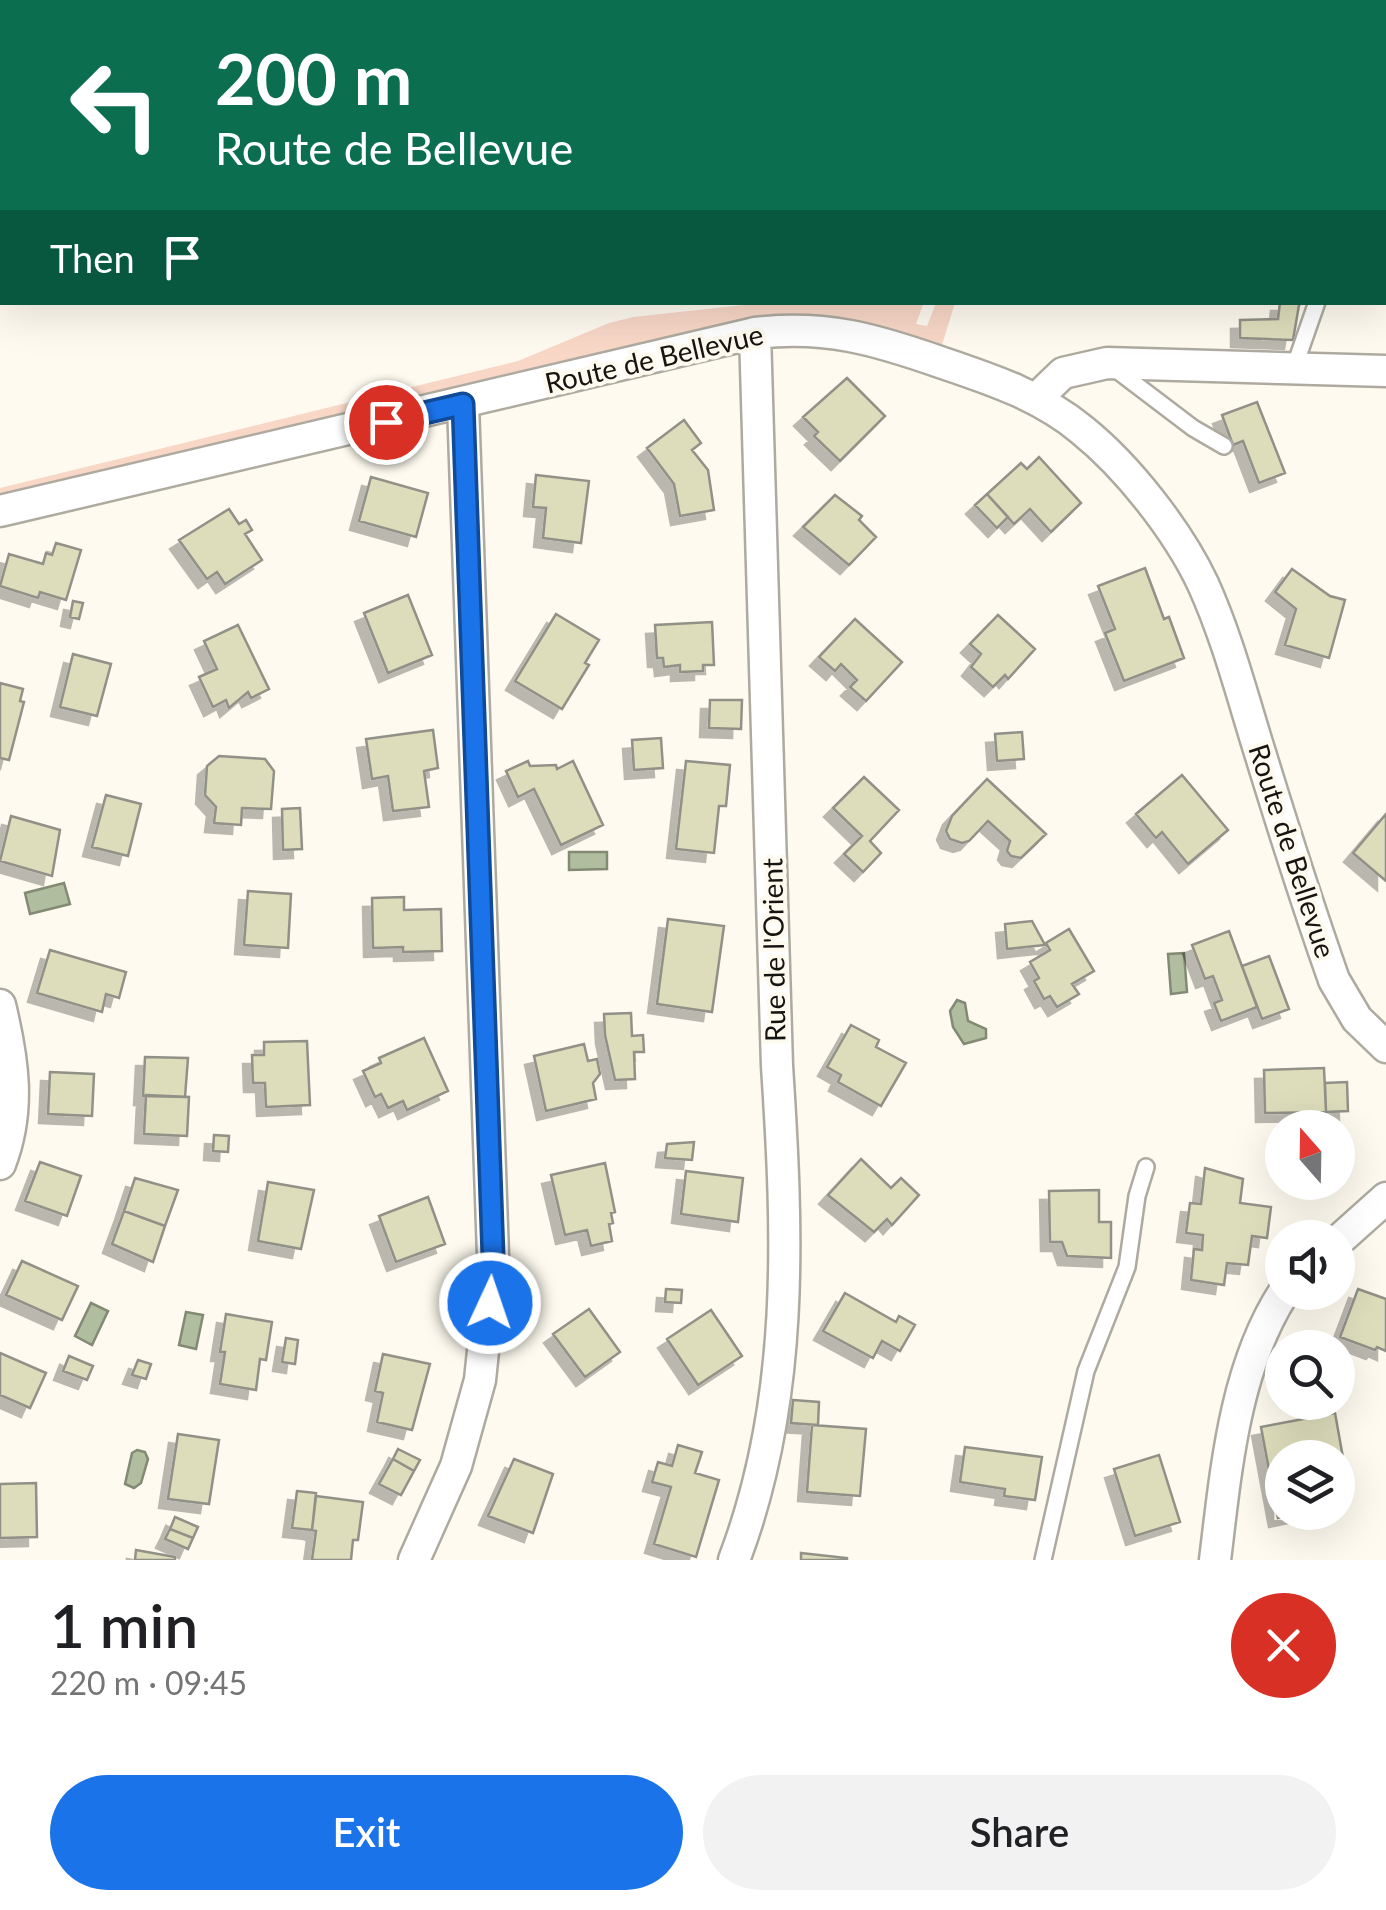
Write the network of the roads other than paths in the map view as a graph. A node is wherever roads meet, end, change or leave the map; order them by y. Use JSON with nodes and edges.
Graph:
{"nodes":[{"id":1,"x":1316,"y":305,"type":"edge"},
{"id":2,"x":755,"y":334,"type":"junction"},
{"id":3,"x":1107,"y":363,"type":"junction"},
{"id":4,"x":1294,"y":368,"type":"junction"},
{"id":5,"x":1386,"y":371,"type":"edge"},
{"id":6,"x":1036,"y":399,"type":"junction"},
{"id":7,"x":463,"y":404,"type":"junction"},
{"id":8,"x":1224,"y":446,"type":"dead end"},
{"id":9,"x":0,"y":512,"type":"edge"},
{"id":10,"x":0,"y":1005,"type":"edge"},
{"id":11,"x":1386,"y":1047,"type":"edge"},
{"id":12,"x":0,"y":1164,"type":"edge"},
{"id":13,"x":1146,"y":1167,"type":"dead end"},
{"id":14,"x":1386,"y":1198,"type":"edge"},
{"id":15,"x":1355,"y":1226,"type":"edge"},
{"id":16,"x":1273,"y":1310,"type":"edge"},
{"id":17,"x":414,"y":1560,"type":"edge"},
{"id":18,"x":734,"y":1560,"type":"edge"},
{"id":19,"x":1043,"y":1560,"type":"edge"},
{"id":20,"x":1215,"y":1560,"type":"edge"}],
"edges":[{"from":1,"to":4,"type":"lane"},
{"from":2,"to":6,"type":"street","name":"Route de Bellevue"},
{"from":2,"to":7,"type":"street","name":"Route de Bellevue"},
{"from":2,"to":18,"type":"street","name":"Rue de l'Orient"},
{"from":3,"to":4,"type":"street"},
{"from":3,"to":6,"type":"street"},
{"from":3,"to":8,"type":"lane"},
{"from":4,"to":5,"type":"street"},
{"from":6,"to":11,"type":"street","name":"Route de Bellevue"},
{"from":7,"to":9,"type":"street","name":"Route de Bellevue"},
{"from":7,"to":17,"type":"street"},
{"from":10,"to":12,"type":"street"},
{"from":13,"to":19,"type":"lane"},
{"from":14,"to":15,"type":"street"},
{"from":16,"to":20,"type":"street"}]}
